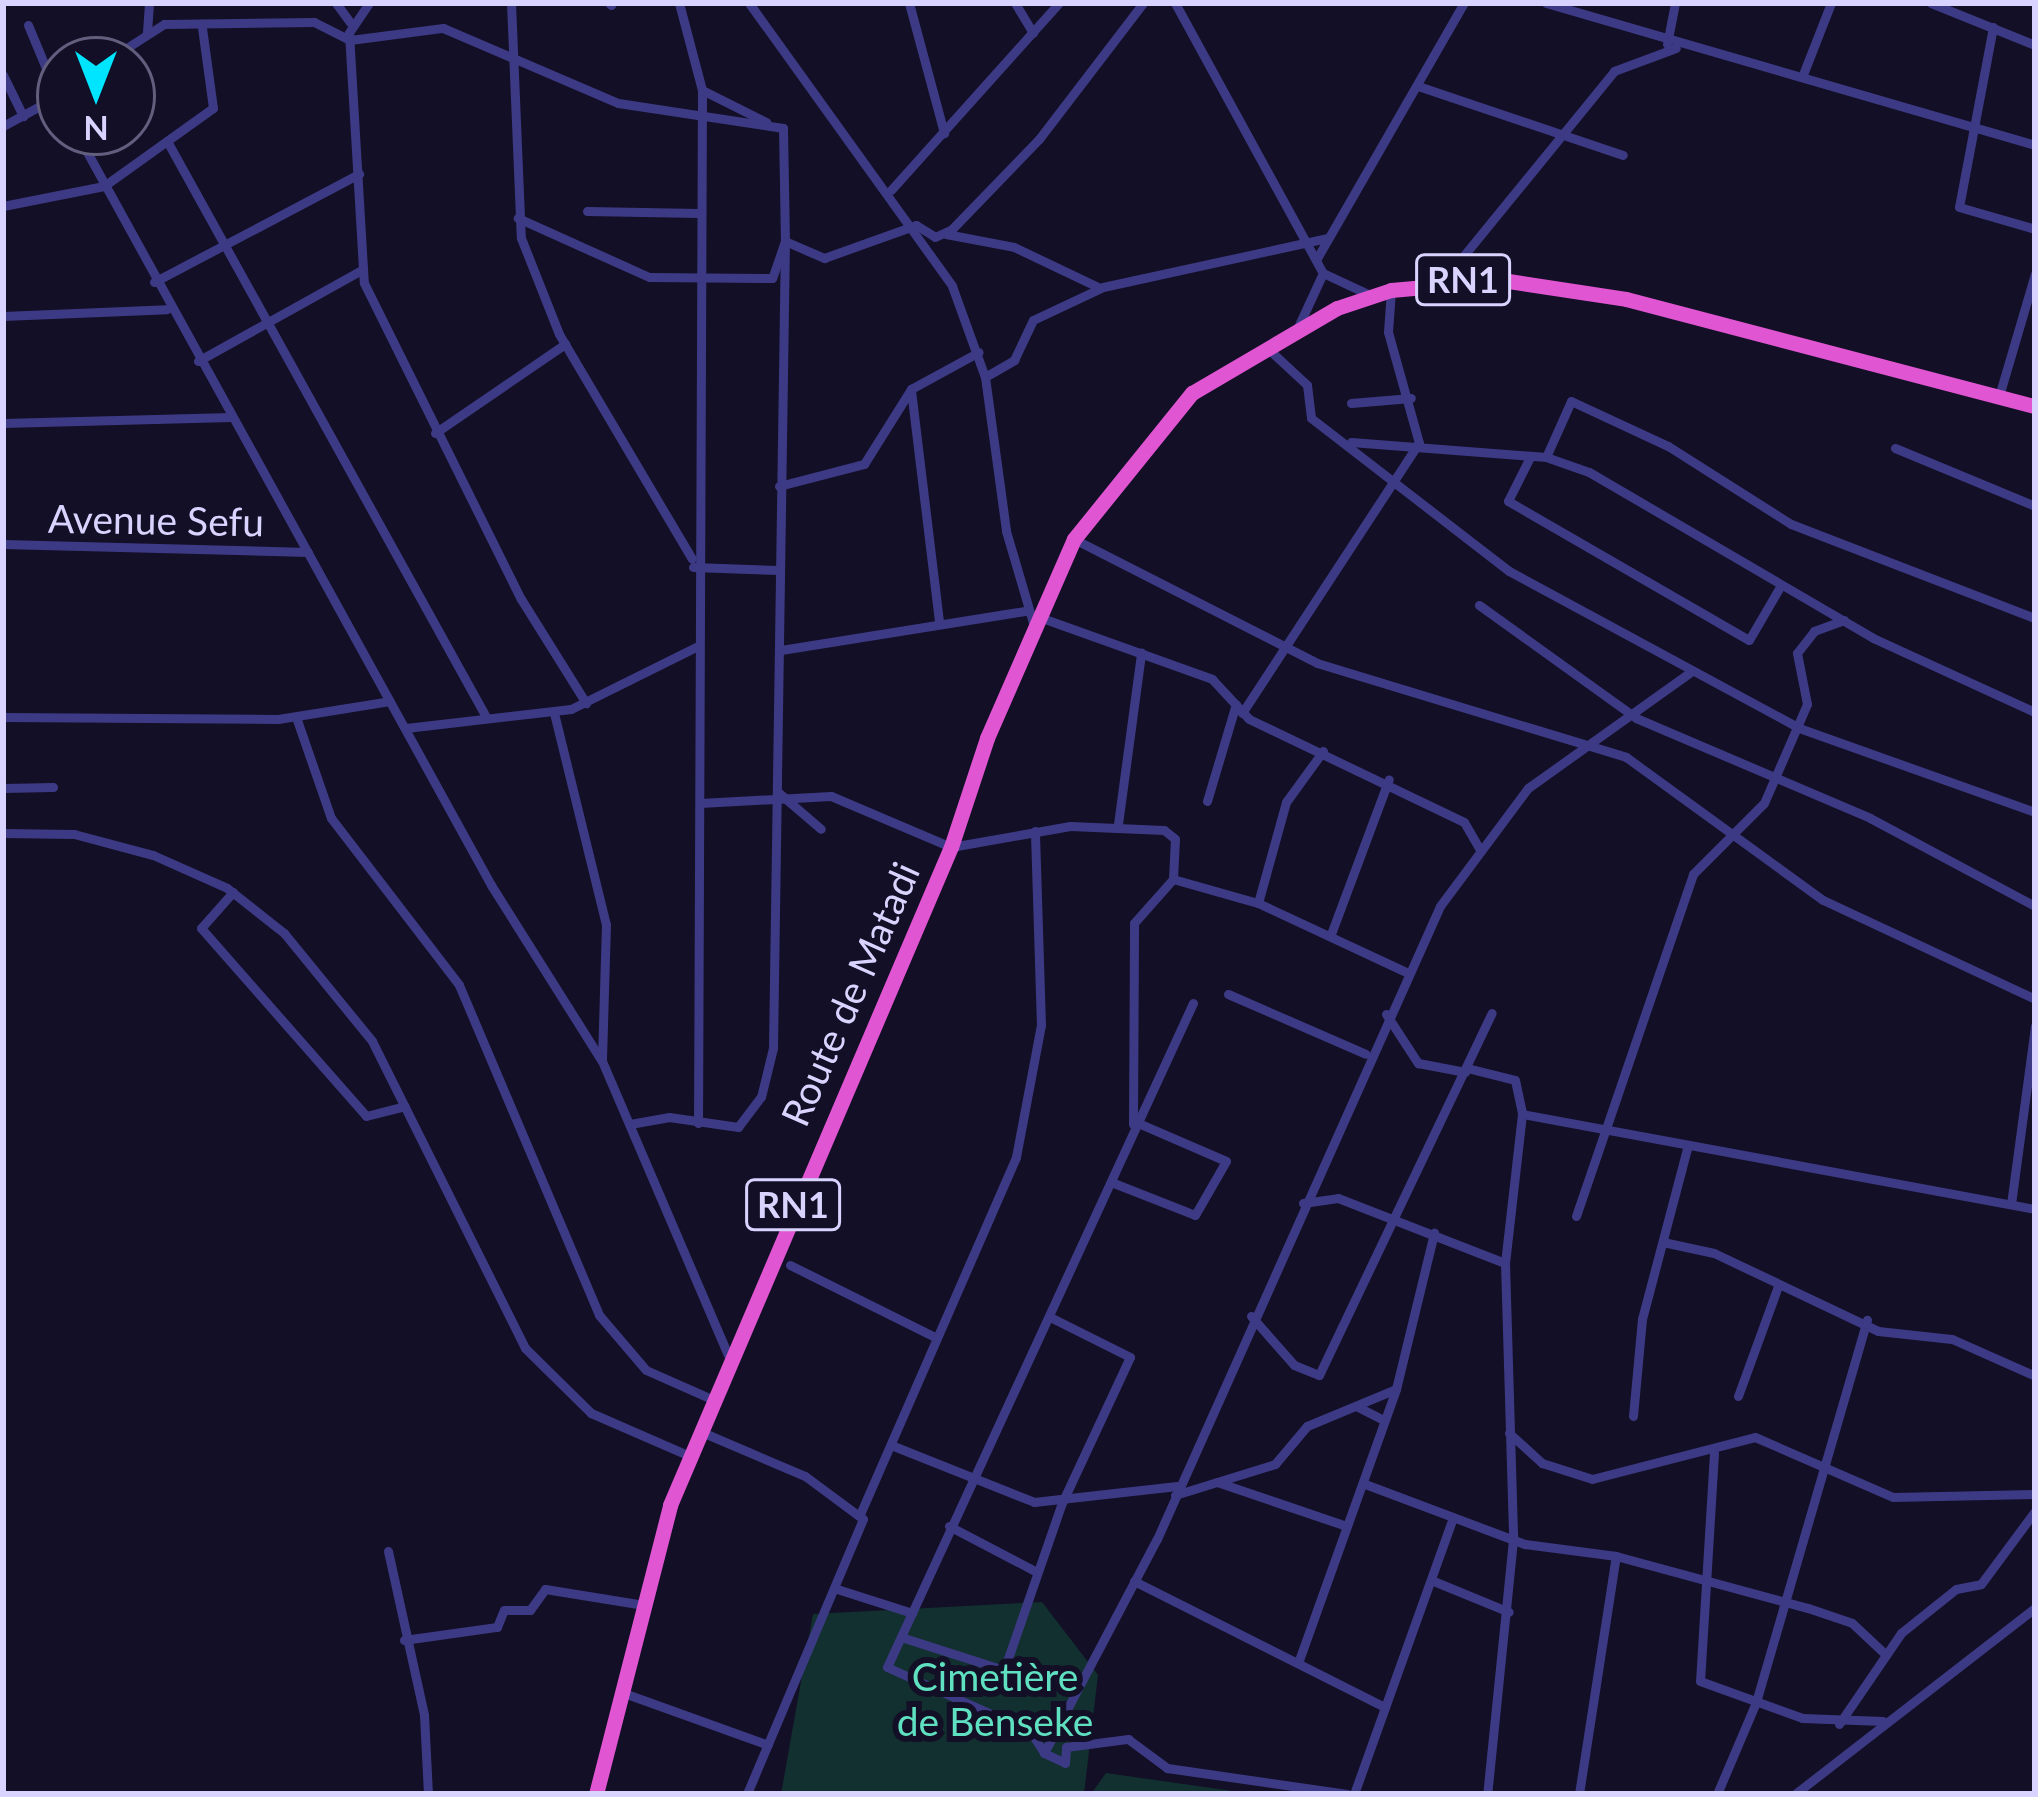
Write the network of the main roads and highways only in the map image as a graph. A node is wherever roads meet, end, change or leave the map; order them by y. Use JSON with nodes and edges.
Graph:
{"nodes":[{"id":1,"x":2035,"y":406,"type":"edge"},
{"id":2,"x":596,"y":1794,"type":"edge"}],
"edges":[{"from":1,"to":2,"type":"highway","name":"Route de Matadi","number":"RN1"}]}
